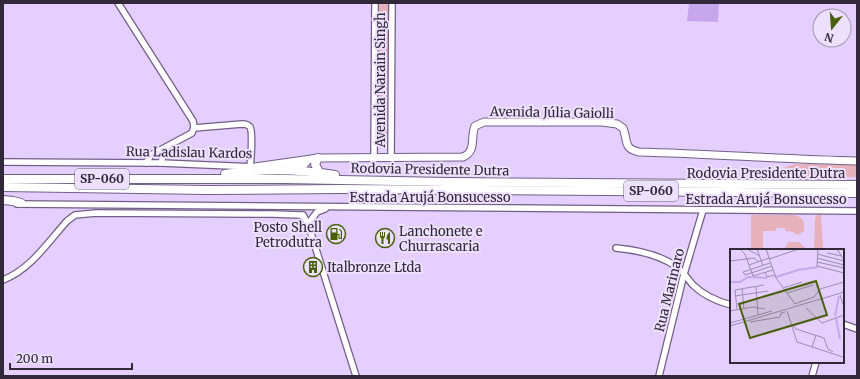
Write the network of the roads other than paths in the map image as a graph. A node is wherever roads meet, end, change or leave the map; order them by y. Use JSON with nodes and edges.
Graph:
{"nodes":[{"id":1,"x":118,"y":3,"type":"edge"},
{"id":2,"x":375,"y":3,"type":"edge"},
{"id":3,"x":392,"y":3,"type":"edge"},
{"id":4,"x":194,"y":128,"type":"junction"},
{"id":5,"x":165,"y":149,"type":"junction"},
{"id":6,"x":318,"y":158,"type":"junction"},
{"id":7,"x":374,"y":158,"type":"junction"},
{"id":8,"x":391,"y":158,"type":"junction"},
{"id":9,"x":857,"y":160,"type":"edge"},
{"id":10,"x":3,"y":162,"type":"edge"},
{"id":11,"x":146,"y":163,"type":"junction"},
{"id":12,"x":162,"y":163,"type":"junction"},
{"id":13,"x":253,"y":166,"type":"junction"},
{"id":14,"x":237,"y":172,"type":"junction"},
{"id":15,"x":319,"y":172,"type":"junction"},
{"id":16,"x":200,"y":178,"type":"junction"},
{"id":17,"x":3,"y":179,"type":"edge"},
{"id":18,"x":359,"y":179,"type":"junction"},
{"id":19,"x":857,"y":185,"type":"edge"},
{"id":20,"x":3,"y":187,"type":"edge"},
{"id":21,"x":857,"y":193,"type":"edge"},
{"id":22,"x":3,"y":200,"type":"edge"},
{"id":23,"x":3,"y":204,"type":"edge"},
{"id":24,"x":21,"y":204,"type":"junction"},
{"id":25,"x":294,"y":206,"type":"junction"},
{"id":26,"x":327,"y":207,"type":"junction"},
{"id":27,"x":702,"y":210,"type":"junction"},
{"id":28,"x":857,"y":211,"type":"edge"},
{"id":29,"x":304,"y":216,"type":"junction"},
{"id":30,"x":308,"y":224,"type":"junction"},
{"id":31,"x":616,"y":248,"type":"dead end"},
{"id":32,"x":684,"y":274,"type":"junction"},
{"id":33,"x":3,"y":280,"type":"edge"},
{"id":34,"x":730,"y":305,"type":"edge"},
{"id":35,"x":844,"y":324,"type":"edge"},
{"id":36,"x":857,"y":329,"type":"edge"},
{"id":37,"x":816,"y":363,"type":"edge"},
{"id":38,"x":356,"y":376,"type":"edge"},
{"id":39,"x":659,"y":376,"type":"edge"},
{"id":40,"x":812,"y":376,"type":"edge"}],
"edges":[{"from":1,"to":4,"type":"street"},
{"from":2,"to":7,"type":"street"},
{"from":3,"to":8,"type":"street","name":"Avenida Narain Singh"},
{"from":4,"to":5,"type":"street"},
{"from":4,"to":13,"type":"street"},
{"from":5,"to":11,"type":"street"},
{"from":5,"to":12,"type":"street"},
{"from":6,"to":7,"type":"main road"},
{"from":6,"to":13,"type":"main road"},
{"from":6,"to":15,"type":"highway"},
{"from":7,"to":8,"type":"main road","name":"Avenida Júlia Gaiolli"},
{"from":8,"to":9,"type":"main road","name":"Avenida Júlia Gaiolli"},
{"from":10,"to":11,"type":"street","name":"Rua Ladislau Kardos"},
{"from":11,"to":12,"type":"street","name":"Rua Ladislau Kardos"},
{"from":12,"to":13,"type":"street","name":"Rua Ladislau Kardos"},
{"from":13,"to":14,"type":"highway"},
{"from":14,"to":15,"type":"highway"},
{"from":14,"to":16,"type":"highway"},
{"from":15,"to":18,"type":"highway"},
{"from":16,"to":17,"type":"highway","name":"Rodovia Presidente Dutra","number":"SP-060"},
{"from":16,"to":18,"type":"highway","name":"Rodovia Presidente Dutra","number":"SP-060"},
{"from":18,"to":19,"type":"highway","name":"Rodovia Presidente Dutra","number":"SP-060"},
{"from":20,"to":21,"type":"highway","name":"Rodovia Presidente Dutra","number":"SP-060"},
{"from":22,"to":24,"type":"highway"},
{"from":23,"to":24,"type":"street","name":"Estrada Arujá Bonsucesso"},
{"from":24,"to":25,"type":"street","name":"Estrada Arujá Bonsucesso"},
{"from":25,"to":26,"type":"street","name":"Estrada Arujá Bonsucesso"},
{"from":25,"to":29,"type":"street"},
{"from":26,"to":27,"type":"street","name":"Estrada Arujá Bonsucesso"},
{"from":26,"to":30,"type":"street"},
{"from":27,"to":28,"type":"street","name":"Estrada Arujá Bonsucesso"},
{"from":27,"to":32,"type":"street","name":"Rua Marinaro"},
{"from":29,"to":30,"type":"street"},
{"from":29,"to":33,"type":"street"},
{"from":30,"to":38,"type":"street"},
{"from":31,"to":32,"type":"street"},
{"from":32,"to":34,"type":"street"},
{"from":32,"to":39,"type":"street","name":"Rua Marinaro"},
{"from":35,"to":36,"type":"street"},
{"from":37,"to":40,"type":"street"}]}
